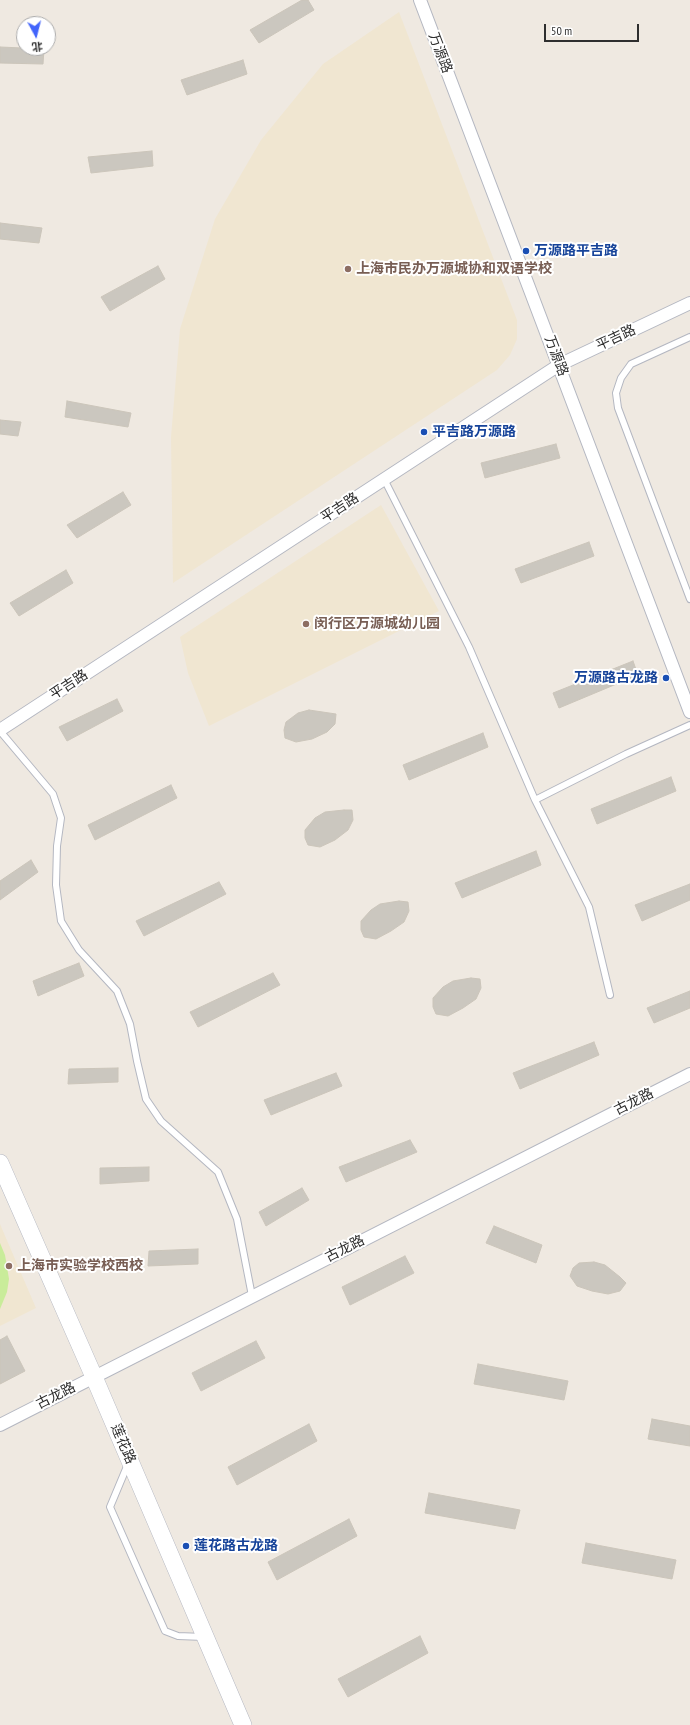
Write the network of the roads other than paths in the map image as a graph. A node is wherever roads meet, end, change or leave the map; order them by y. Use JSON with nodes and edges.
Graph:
{"nodes":[{"id":1,"x":420,"y":0,"type":"edge"},
{"id":2,"x":690,"y":303,"type":"edge"},
{"id":3,"x":690,"y":337,"type":"edge"},
{"id":4,"x":559,"y":365,"type":"junction"},
{"id":5,"x":384,"y":479,"type":"junction"},
{"id":6,"x":690,"y":599,"type":"edge"},
{"id":7,"x":690,"y":712,"type":"edge"},
{"id":8,"x":690,"y":725,"type":"edge"},
{"id":9,"x":0,"y":731,"type":"edge"},
{"id":10,"x":535,"y":800,"type":"junction"},
{"id":11,"x":610,"y":995,"type":"dead end"},
{"id":12,"x":690,"y":1074,"type":"edge"},
{"id":13,"x":0,"y":1163,"type":"edge"},
{"id":14,"x":252,"y":1296,"type":"junction"},
{"id":15,"x":94,"y":1377,"type":"junction"},
{"id":16,"x":0,"y":1425,"type":"edge"},
{"id":17,"x":130,"y":1461,"type":"junction"},
{"id":18,"x":206,"y":1638,"type":"junction"},
{"id":19,"x":243,"y":1725,"type":"edge"}],
"edges":[{"from":1,"to":4,"type":"street","name":"万源路"},
{"from":2,"to":4,"type":"street","name":"平吉路"},
{"from":3,"to":6,"type":"lane"},
{"from":4,"to":5,"type":"street","name":"平吉路"},
{"from":4,"to":7,"type":"street","name":"万源路"},
{"from":5,"to":9,"type":"street","name":"平吉路"},
{"from":5,"to":10,"type":"lane"},
{"from":8,"to":10,"type":"lane"},
{"from":9,"to":14,"type":"lane"},
{"from":10,"to":11,"type":"lane"},
{"from":12,"to":14,"type":"street","name":"古龙路"},
{"from":13,"to":15,"type":"main road","name":"莲花路"},
{"from":14,"to":15,"type":"street","name":"古龙路"},
{"from":15,"to":16,"type":"street","name":"古龙路"},
{"from":15,"to":17,"type":"main road","name":"莲花路"},
{"from":17,"to":18,"type":"main road","name":"莲花路"},
{"from":17,"to":18,"type":"lane"},
{"from":18,"to":19,"type":"main road","name":"莲花路"}]}
